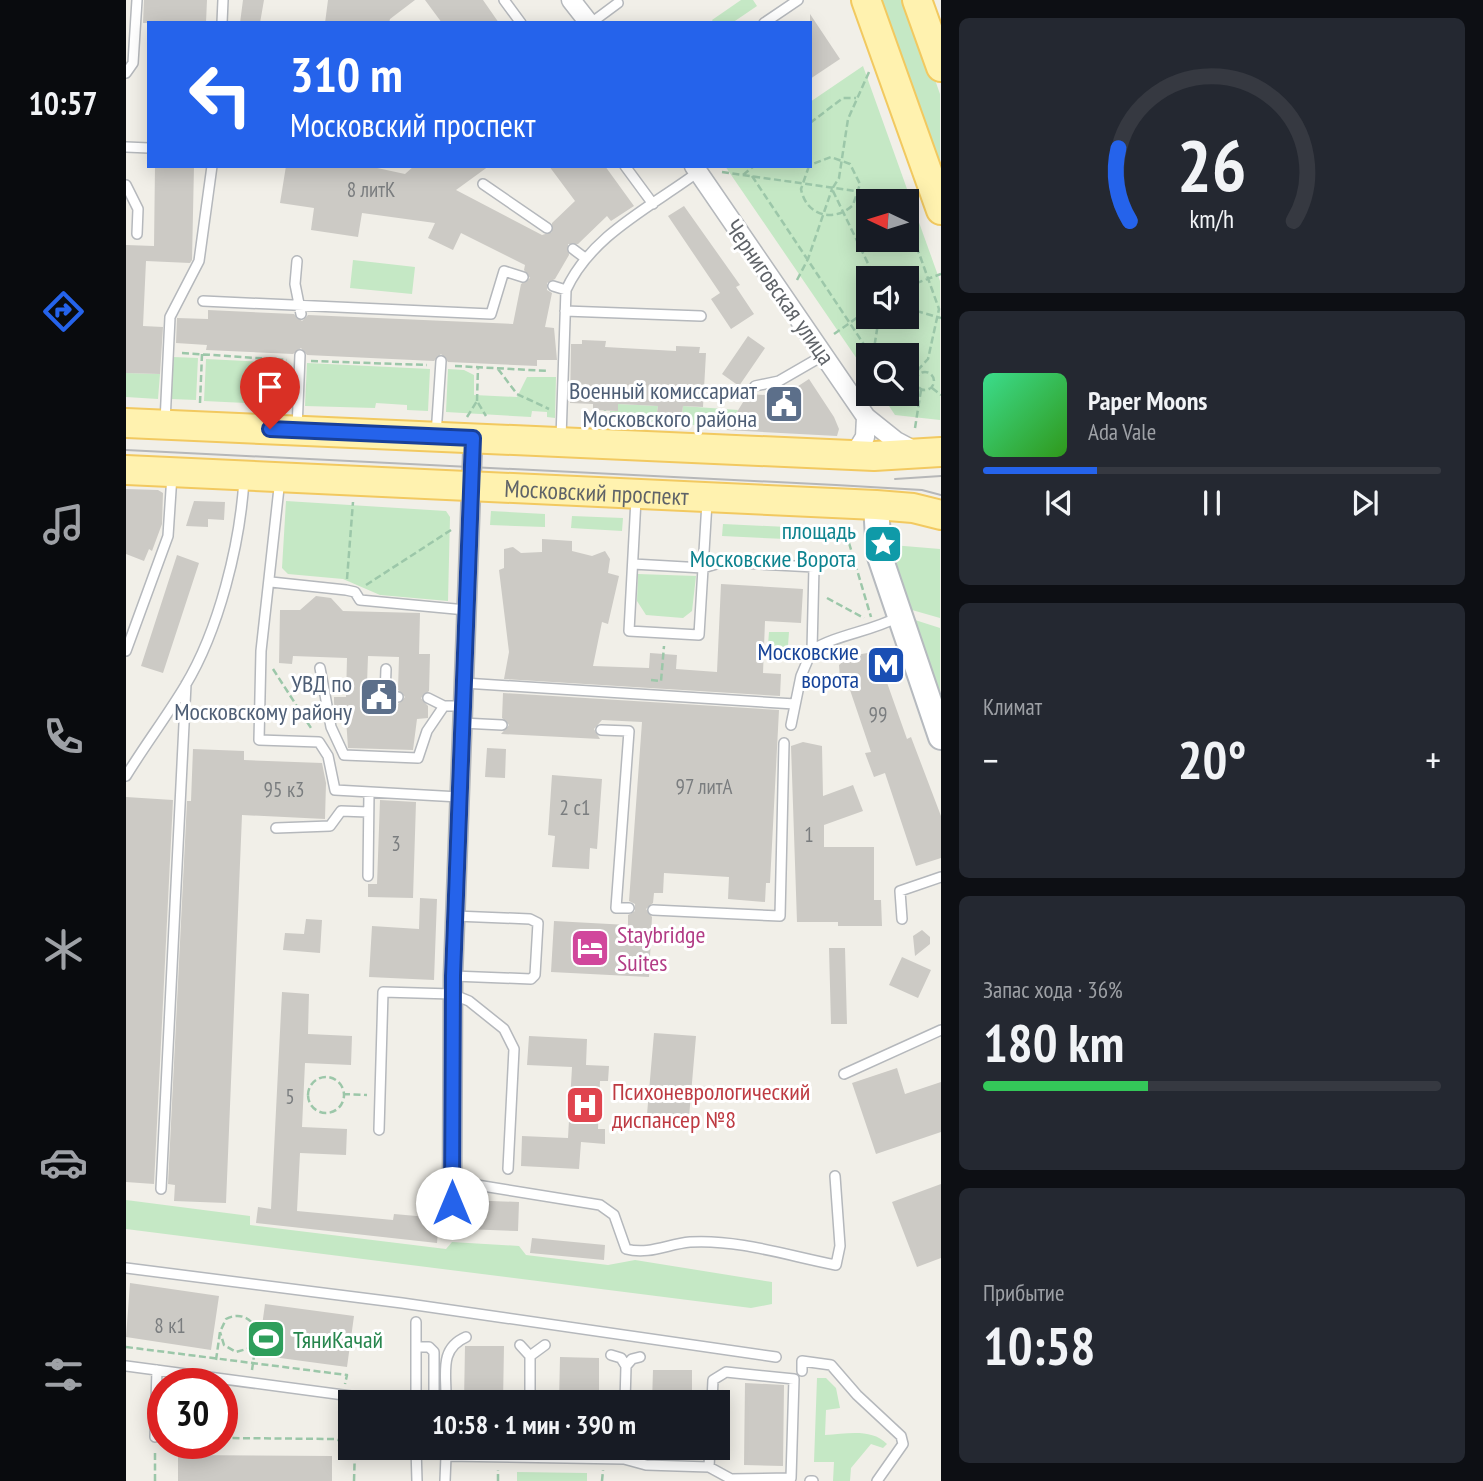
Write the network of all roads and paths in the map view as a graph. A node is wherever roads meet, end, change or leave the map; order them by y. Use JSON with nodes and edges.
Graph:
{"nodes":[{"id":1,"x":136,"y":0,"type":"edge"},
{"id":2,"x":223,"y":0,"type":"edge"},
{"id":3,"x":505,"y":0,"type":"edge"},
{"id":4,"x":571,"y":0,"type":"edge"},
{"id":5,"x":798,"y":0,"type":"edge"},
{"id":6,"x":866,"y":0,"type":"edge"},
{"id":7,"x":917,"y":0,"type":"edge"},
{"id":8,"x":618,"y":4,"type":"dead end"},
{"id":9,"x":222,"y":21,"type":"edge"},
{"id":10,"x":520,"y":21,"type":"edge"},
{"id":11,"x":588,"y":21,"type":"edge"},
{"id":12,"x":593,"y":21,"type":"edge"},
{"id":13,"x":767,"y":21,"type":"edge"},
{"id":14,"x":940,"y":67,"type":"edge"},
{"id":15,"x":870,"y":69,"type":"dead end"},
{"id":16,"x":126,"y":73,"type":"edge"},
{"id":17,"x":856,"y":98,"type":"junction"},
{"id":18,"x":812,"y":122,"type":"edge"},
{"id":19,"x":126,"y":147,"type":"edge"},
{"id":20,"x":147,"y":148,"type":"edge"},
{"id":21,"x":843,"y":159,"type":"junction"},
{"id":22,"x":812,"y":164,"type":"edge"},
{"id":23,"x":212,"y":168,"type":"edge"},
{"id":24,"x":626,"y":168,"type":"edge"},
{"id":25,"x":752,"y":168,"type":"edge"},
{"id":26,"x":808,"y":168,"type":"edge"},
{"id":27,"x":696,"y":169,"type":"edge"},
{"id":28,"x":722,"y":172,"type":"dead end"},
{"id":29,"x":743,"y":175,"type":"junction"},
{"id":30,"x":752,"y":176,"type":"junction"},
{"id":31,"x":801,"y":183,"type":"junction"},
{"id":32,"x":126,"y":184,"type":"edge"},
{"id":33,"x":483,"y":184,"type":"dead end"},
{"id":34,"x":832,"y":189,"type":"junction"},
{"id":35,"x":860,"y":189,"type":"edge"},
{"id":36,"x":856,"y":192,"type":"edge"},
{"id":37,"x":856,"y":199,"type":"edge"},
{"id":38,"x":653,"y":204,"type":"junction"},
{"id":39,"x":930,"y":205,"type":"edge"},
{"id":40,"x":842,"y":214,"type":"junction"},
{"id":41,"x":823,"y":215,"type":"junction"},
{"id":42,"x":547,"y":228,"type":"dead end"},
{"id":43,"x":137,"y":234,"type":"dead end"},
{"id":44,"x":573,"y":249,"type":"dead end"},
{"id":45,"x":919,"y":251,"type":"edge"},
{"id":46,"x":585,"y":258,"type":"junction"},
{"id":47,"x":808,"y":259,"type":"junction"},
{"id":48,"x":297,"y":261,"type":"dead end"},
{"id":49,"x":869,"y":266,"type":"edge"},
{"id":50,"x":940,"y":274,"type":"edge"},
{"id":51,"x":523,"y":277,"type":"dead end"},
{"id":52,"x":929,"y":278,"type":"junction"},
{"id":53,"x":797,"y":280,"type":"dead end"},
{"id":54,"x":919,"y":282,"type":"edge"},
{"id":55,"x":553,"y":286,"type":"dead end"},
{"id":56,"x":566,"y":290,"type":"junction"},
{"id":57,"x":203,"y":301,"type":"dead end"},
{"id":58,"x":300,"y":310,"type":"junction"},
{"id":59,"x":565,"y":311,"type":"junction"},
{"id":60,"x":919,"y":312,"type":"edge"},
{"id":61,"x":701,"y":316,"type":"dead end"},
{"id":62,"x":856,"y":318,"type":"edge"},
{"id":63,"x":939,"y":318,"type":"edge"},
{"id":64,"x":850,"y":322,"type":"junction"},
{"id":65,"x":834,"y":334,"type":"dead end"},
{"id":66,"x":864,"y":343,"type":"edge"},
{"id":67,"x":168,"y":352,"type":"junction"},
{"id":68,"x":202,"y":354,"type":"junction"},
{"id":69,"x":824,"y":355,"type":"junction"},
{"id":70,"x":300,"y":358,"type":"joint"},
{"id":71,"x":441,"y":361,"type":"dead end"},
{"id":72,"x":478,"y":367,"type":"dead end"},
{"id":73,"x":498,"y":368,"type":"dead end"},
{"id":74,"x":919,"y":372,"type":"joint"},
{"id":75,"x":934,"y":381,"type":"junction"},
{"id":76,"x":940,"y":383,"type":"edge"},
{"id":77,"x":755,"y":386,"type":"dead end"},
{"id":78,"x":919,"y":386,"type":"edge"},
{"id":79,"x":931,"y":387,"type":"junction"},
{"id":80,"x":921,"y":389,"type":"junction"},
{"id":81,"x":940,"y":395,"type":"edge"},
{"id":82,"x":477,"y":401,"type":"junction"},
{"id":83,"x":200,"y":406,"type":"dead end"},
{"id":84,"x":606,"y":411,"type":"dead end"},
{"id":85,"x":669,"y":413,"type":"dead end"},
{"id":86,"x":866,"y":417,"type":"junction"},
{"id":87,"x":126,"y":423,"type":"edge"},
{"id":88,"x":165,"y":425,"type":"junction"},
{"id":89,"x":475,"y":426,"type":"junction"},
{"id":90,"x":605,"y":426,"type":"dead end"},
{"id":91,"x":561,"y":428,"type":"junction"},
{"id":92,"x":915,"y":428,"type":"dead end"},
{"id":93,"x":297,"y":430,"type":"junction"},
{"id":94,"x":668,"y":430,"type":"dead end"},
{"id":95,"x":435,"y":436,"type":"junction"},
{"id":96,"x":932,"y":453,"type":"edge"},
{"id":97,"x":854,"y":455,"type":"junction"},
{"id":98,"x":126,"y":470,"type":"edge"},
{"id":99,"x":173,"y":472,"type":"junction"},
{"id":100,"x":245,"y":476,"type":"junction"},
{"id":101,"x":280,"y":477,"type":"junction"},
{"id":102,"x":471,"y":486,"type":"junction"},
{"id":103,"x":637,"y":494,"type":"junction"},
{"id":104,"x":708,"y":497,"type":"junction"},
{"id":105,"x":354,"y":499,"type":"dead end"},
{"id":106,"x":876,"y":505,"type":"junction"},
{"id":107,"x":940,"y":515,"type":"edge"},
{"id":108,"x":452,"y":530,"type":"dead end"},
{"id":109,"x":849,"y":543,"type":"dead end"},
{"id":110,"x":633,"y":564,"type":"junction"},
{"id":111,"x":703,"y":568,"type":"junction"},
{"id":112,"x":271,"y":582,"type":"junction"},
{"id":113,"x":814,"y":590,"type":"junction"},
{"id":114,"x":350,"y":591,"type":"junction"},
{"id":115,"x":466,"y":610,"type":"junction"},
{"id":116,"x":899,"y":616,"type":"junction"},
{"id":117,"x":867,"y":619,"type":"dead end"},
{"id":118,"x":876,"y":629,"type":"junction"},
{"id":119,"x":664,"y":633,"type":"junction"},
{"id":120,"x":812,"y":650,"type":"junction"},
{"id":121,"x":126,"y":651,"type":"edge"},
{"id":122,"x":261,"y":652,"type":"junction"},
{"id":123,"x":320,"y":668,"type":"dead end"},
{"id":124,"x":386,"y":669,"type":"dead end"},
{"id":125,"x":651,"y":680,"type":"dead end"},
{"id":126,"x":464,"y":683,"type":"junction"},
{"id":127,"x":186,"y":684,"type":"junction"},
{"id":128,"x":398,"y":697,"type":"dead end"},
{"id":129,"x":428,"y":698,"type":"dead end"},
{"id":130,"x":795,"y":704,"type":"junction"},
{"id":131,"x":444,"y":706,"type":"junction"},
{"id":132,"x":462,"y":715,"type":"junction"},
{"id":133,"x":502,"y":725,"type":"dead end"},
{"id":134,"x":792,"y":725,"type":"dead end"},
{"id":135,"x":601,"y":730,"type":"dead end"},
{"id":136,"x":940,"y":737,"type":"edge"},
{"id":137,"x":319,"y":742,"type":"junction"},
{"id":138,"x":783,"y":743,"type":"dead end"},
{"id":139,"x":126,"y":776,"type":"edge"},
{"id":140,"x":369,"y":793,"type":"junction"},
{"id":141,"x":459,"y":797,"type":"junction"},
{"id":142,"x":368,"y":812,"type":"junction"},
{"id":143,"x":276,"y":828,"type":"dead end"},
{"id":144,"x":368,"y":876,"type":"dead end"},
{"id":145,"x":940,"y":877,"type":"edge"},
{"id":146,"x":629,"y":908,"type":"dead end"},
{"id":147,"x":653,"y":910,"type":"dead end"},
{"id":148,"x":455,"y":916,"type":"junction"},
{"id":149,"x":902,"y":919,"type":"dead end"},
{"id":150,"x":452,"y":985,"type":"junction"},
{"id":151,"x":940,"y":1030,"type":"edge"},
{"id":152,"x":844,"y":1074,"type":"dead end"},
{"id":153,"x":344,"y":1094,"type":"junction"},
{"id":154,"x":381,"y":1096,"type":"junction"},
{"id":155,"x":379,"y":1130,"type":"dead end"},
{"id":156,"x":508,"y":1169,"type":"dead end"},
{"id":157,"x":835,"y":1176,"type":"dead end"},
{"id":158,"x":452,"y":1181,"type":"junction"},
{"id":159,"x":161,"y":1189,"type":"dead end"},
{"id":160,"x":452,"y":1203,"type":"dead end"},
{"id":161,"x":126,"y":1268,"type":"edge"},
{"id":162,"x":416,"y":1321,"type":"dead end"},
{"id":163,"x":220,"y":1332,"type":"junction"},
{"id":164,"x":256,"y":1335,"type":"junction"},
{"id":165,"x":466,"y":1337,"type":"dead end"},
{"id":166,"x":520,"y":1345,"type":"dead end"},
{"id":167,"x":545,"y":1345,"type":"dead end"},
{"id":168,"x":126,"y":1347,"type":"edge"},
{"id":169,"x":416,"y":1347,"type":"junction"},
{"id":170,"x":611,"y":1355,"type":"dead end"},
{"id":171,"x":530,"y":1356,"type":"junction"},
{"id":172,"x":640,"y":1357,"type":"dead end"},
{"id":173,"x":776,"y":1357,"type":"dead end"},
{"id":174,"x":216,"y":1359,"type":"junction"},
{"id":175,"x":253,"y":1363,"type":"junction"},
{"id":176,"x":126,"y":1366,"type":"edge"},
{"id":177,"x":626,"y":1366,"type":"junction"},
{"id":178,"x":215,"y":1368,"type":"edge"},
{"id":179,"x":147,"y":1369,"type":"edge"},
{"id":180,"x":802,"y":1371,"type":"dead end"},
{"id":181,"x":238,"y":1381,"type":"edge"},
{"id":182,"x":250,"y":1383,"type":"junction"},
{"id":183,"x":345,"y":1390,"type":"edge"},
{"id":184,"x":416,"y":1390,"type":"edge"},
{"id":185,"x":434,"y":1390,"type":"edge"},
{"id":186,"x":446,"y":1390,"type":"edge"},
{"id":187,"x":530,"y":1390,"type":"edge"},
{"id":188,"x":625,"y":1390,"type":"edge"},
{"id":189,"x":713,"y":1390,"type":"edge"},
{"id":190,"x":338,"y":1394,"type":"edge"},
{"id":191,"x":238,"y":1438,"type":"edge"},
{"id":192,"x":338,"y":1440,"type":"edge"},
{"id":193,"x":155,"y":1459,"type":"edge"},
{"id":194,"x":354,"y":1460,"type":"edge"},
{"id":195,"x":416,"y":1460,"type":"edge"},
{"id":196,"x":446,"y":1460,"type":"edge"},
{"id":197,"x":628,"y":1460,"type":"edge"},
{"id":198,"x":709,"y":1460,"type":"edge"},
{"id":199,"x":709,"y":1467,"type":"junction"},
{"id":200,"x":733,"y":1480,"type":"edge"},
{"id":201,"x":879,"y":1480,"type":"edge"},
{"id":202,"x":155,"y":1481,"type":"edge"},
{"id":203,"x":354,"y":1481,"type":"edge"},
{"id":204,"x":417,"y":1481,"type":"edge"},
{"id":205,"x":445,"y":1481,"type":"edge"}],
"edges":[{"from":1,"to":16,"type":"lane"},
{"from":2,"to":9,"type":"lane"},
{"from":3,"to":10,"type":"lane"},
{"from":4,"to":11,"type":"street"},
{"from":5,"to":13,"type":"lane"},
{"from":6,"to":39,"type":"main road"},
{"from":7,"to":14,"type":"main road"},
{"from":8,"to":12,"type":"lane"},
{"from":15,"to":17,"type":"path"},
{"from":17,"to":18,"type":"path"},
{"from":17,"to":21,"type":"path"},
{"from":19,"to":20,"type":"lane"},
{"from":21,"to":22,"type":"path"},
{"from":21,"to":34,"type":"path"},
{"from":21,"to":35,"type":"path"},
{"from":23,"to":67,"type":"lane"},
{"from":24,"to":38,"type":"lane"},
{"from":25,"to":29,"type":"path"},
{"from":26,"to":31,"type":"path"},
{"from":27,"to":38,"type":"lane"},
{"from":27,"to":69,"type":"street","name":"Черниговская улица"},
{"from":28,"to":29,"type":"path"},
{"from":29,"to":30,"type":"path"},
{"from":30,"to":31,"type":"path"},
{"from":30,"to":47,"type":"path"},
{"from":31,"to":34,"type":"path"},
{"from":31,"to":41,"type":"path"},
{"from":32,"to":43,"type":"lane"},
{"from":33,"to":42,"type":"lane"},
{"from":34,"to":36,"type":"path"},
{"from":34,"to":40,"type":"path"},
{"from":34,"to":41,"type":"path"},
{"from":37,"to":40,"type":"path"},
{"from":38,"to":46,"type":"lane"},
{"from":40,"to":41,"type":"path"},
{"from":40,"to":49,"type":"path"},
{"from":41,"to":47,"type":"path"},
{"from":44,"to":46,"type":"lane"},
{"from":45,"to":52,"type":"path"},
{"from":46,"to":56,"type":"lane"},
{"from":47,"to":53,"type":"path"},
{"from":47,"to":64,"type":"path"},
{"from":48,"to":58,"type":"lane"},
{"from":50,"to":52,"type":"path"},
{"from":51,"to":58,"type":"lane"},
{"from":52,"to":54,"type":"path"},
{"from":52,"to":63,"type":"path"},
{"from":55,"to":56,"type":"lane"},
{"from":56,"to":59,"type":"lane"},
{"from":57,"to":58,"type":"lane"},
{"from":59,"to":61,"type":"lane"},
{"from":59,"to":91,"type":"lane"},
{"from":60,"to":63,"type":"path"},
{"from":62,"to":64,"type":"path"},
{"from":63,"to":74,"type":"path"},
{"from":64,"to":65,"type":"path"},
{"from":64,"to":66,"type":"path"},
{"from":67,"to":68,"type":"path"},
{"from":67,"to":88,"type":"lane"},
{"from":68,"to":70,"type":"path"},
{"from":68,"to":83,"type":"path"},
{"from":69,"to":77,"type":"lane"},
{"from":69,"to":86,"type":"street","name":"Черниговская улица"},
{"from":70,"to":93,"type":"lane"},
{"from":71,"to":95,"type":"lane"},
{"from":72,"to":82,"type":"path"},
{"from":73,"to":91,"type":"path"},
{"from":74,"to":75,"type":"path"},
{"from":75,"to":76,"type":"path"},
{"from":75,"to":79,"type":"path"},
{"from":78,"to":80,"type":"path"},
{"from":79,"to":80,"type":"path"},
{"from":79,"to":81,"type":"path"},
{"from":80,"to":92,"type":"path"},
{"from":82,"to":89,"type":"path"},
{"from":82,"to":89,"type":"path"},
{"from":84,"to":90,"type":"path"},
{"from":85,"to":94,"type":"path"},
{"from":86,"to":96,"type":"street","name":"Черниговская улица"},
{"from":86,"to":97,"type":"street"},
{"from":87,"to":88,"type":"main road","name":"Московский проспект"},
{"from":88,"to":93,"type":"main road","name":"Московский проспект"},
{"from":89,"to":91,"type":"main road","name":"Московский проспект"},
{"from":89,"to":95,"type":"main road","name":"Московский проспект"},
{"from":89,"to":102,"type":"street"},
{"from":91,"to":97,"type":"main road","name":"Московский проспект"},
{"from":93,"to":95,"type":"main road","name":"Московский проспект"},
{"from":96,"to":97,"type":"main road","name":"Московский проспект"},
{"from":98,"to":99,"type":"main road","name":"Московский проспект"},
{"from":99,"to":100,"type":"main road","name":"Московский проспект"},
{"from":99,"to":121,"type":"lane"},
{"from":100,"to":101,"type":"main road","name":"Московский проспект"},
{"from":100,"to":127,"type":"lane"},
{"from":101,"to":102,"type":"main road","name":"Московский проспект"},
{"from":101,"to":112,"type":"lane"},
{"from":102,"to":103,"type":"main road","name":"Московский проспект"},
{"from":102,"to":115,"type":"street"},
{"from":103,"to":104,"type":"main road","name":"Московский проспект"},
{"from":103,"to":110,"type":"lane"},
{"from":104,"to":106,"type":"main road","name":"Московский проспект"},
{"from":104,"to":111,"type":"lane"},
{"from":105,"to":114,"type":"path"},
{"from":106,"to":107,"type":"main road","name":"Московский проспект"},
{"from":106,"to":116,"type":"street"},
{"from":108,"to":114,"type":"path"},
{"from":109,"to":118,"type":"path"},
{"from":110,"to":111,"type":"lane"},
{"from":110,"to":119,"type":"lane"},
{"from":111,"to":113,"type":"lane"},
{"from":111,"to":119,"type":"lane"},
{"from":112,"to":114,"type":"lane"},
{"from":112,"to":122,"type":"lane"},
{"from":113,"to":117,"type":"path"},
{"from":113,"to":120,"type":"lane"},
{"from":114,"to":115,"type":"lane"},
{"from":115,"to":126,"type":"street"},
{"from":116,"to":118,"type":"lane"},
{"from":116,"to":136,"type":"street"},
{"from":118,"to":120,"type":"lane"},
{"from":119,"to":125,"type":"path"},
{"from":120,"to":130,"type":"lane"},
{"from":122,"to":137,"type":"path"},
{"from":122,"to":137,"type":"lane"},
{"from":123,"to":131,"type":"lane"},
{"from":124,"to":128,"type":"lane"},
{"from":126,"to":130,"type":"lane"},
{"from":126,"to":132,"type":"street"},
{"from":127,"to":139,"type":"lane"},
{"from":127,"to":159,"type":"lane"},
{"from":129,"to":131,"type":"lane"},
{"from":130,"to":134,"type":"lane"},
{"from":131,"to":132,"type":"lane"},
{"from":132,"to":133,"type":"lane"},
{"from":132,"to":141,"type":"street"},
{"from":135,"to":146,"type":"lane"},
{"from":137,"to":140,"type":"lane"},
{"from":138,"to":147,"type":"lane"},
{"from":140,"to":141,"type":"lane"},
{"from":140,"to":142,"type":"lane"},
{"from":141,"to":148,"type":"street"},
{"from":142,"to":143,"type":"lane"},
{"from":142,"to":144,"type":"lane"},
{"from":145,"to":149,"type":"lane"},
{"from":148,"to":150,"type":"street"},
{"from":148,"to":150,"type":"lane"},
{"from":150,"to":154,"type":"lane"},
{"from":150,"to":156,"type":"lane"},
{"from":150,"to":158,"type":"street"},
{"from":151,"to":152,"type":"lane"},
{"from":153,"to":153,"type":"path"},
{"from":153,"to":154,"type":"path"},
{"from":154,"to":155,"type":"lane"},
{"from":157,"to":158,"type":"lane"},
{"from":158,"to":160,"type":"street"},
{"from":161,"to":173,"type":"lane"},
{"from":162,"to":169,"type":"lane"},
{"from":163,"to":164,"type":"path"},
{"from":163,"to":164,"type":"path"},
{"from":163,"to":174,"type":"path"},
{"from":164,"to":175,"type":"path"},
{"from":165,"to":186,"type":"lane"},
{"from":166,"to":171,"type":"lane"},
{"from":167,"to":171,"type":"lane"},
{"from":168,"to":174,"type":"path"},
{"from":169,"to":184,"type":"lane"},
{"from":169,"to":185,"type":"lane"},
{"from":170,"to":177,"type":"lane"},
{"from":171,"to":187,"type":"lane"},
{"from":172,"to":177,"type":"lane"},
{"from":174,"to":175,"type":"path"},
{"from":174,"to":178,"type":"path"},
{"from":175,"to":182,"type":"path"},
{"from":175,"to":183,"type":"path"},
{"from":176,"to":179,"type":"lane"},
{"from":177,"to":188,"type":"lane"},
{"from":180,"to":201,"type":"lane"},
{"from":181,"to":182,"type":"lane"},
{"from":182,"to":190,"type":"lane"},
{"from":189,"to":200,"type":"lane"},
{"from":191,"to":192,"type":"path"},
{"from":193,"to":202,"type":"path"},
{"from":194,"to":203,"type":"path"},
{"from":195,"to":204,"type":"lane"},
{"from":196,"to":205,"type":"lane"},
{"from":197,"to":199,"type":"lane"},
{"from":198,"to":199,"type":"lane"},
{"from":199,"to":200,"type":"lane"}]}
